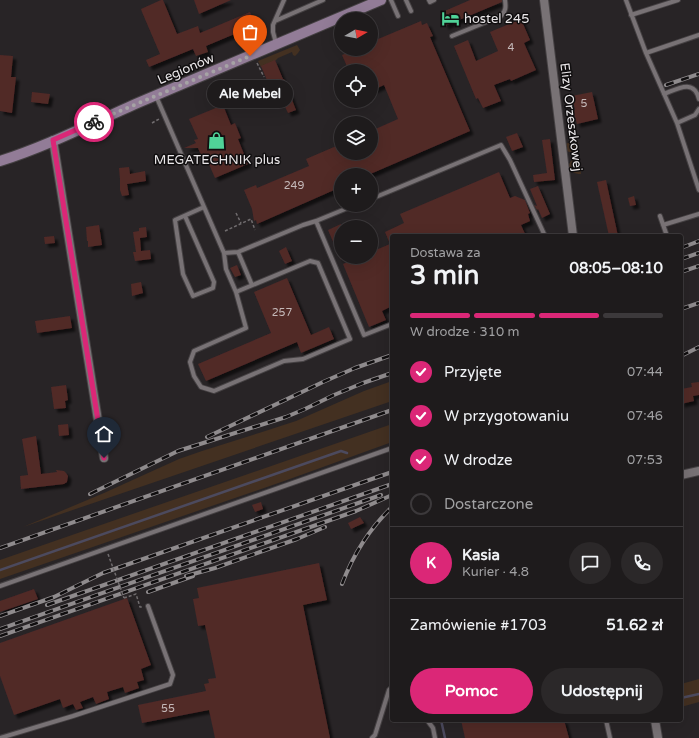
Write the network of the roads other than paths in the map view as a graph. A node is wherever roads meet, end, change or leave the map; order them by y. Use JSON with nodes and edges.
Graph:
{"nodes":[{"id":1,"x":284,"y":0,"type":"edge"},
{"id":2,"x":323,"y":0,"type":"edge"},
{"id":3,"x":381,"y":0,"type":"edge"},
{"id":4,"x":391,"y":0,"type":"edge"},
{"id":5,"x":406,"y":0,"type":"edge"},
{"id":6,"x":430,"y":0,"type":"edge"},
{"id":7,"x":434,"y":0,"type":"edge"},
{"id":8,"x":505,"y":0,"type":"edge"},
{"id":9,"x":544,"y":0,"type":"edge"},
{"id":10,"x":626,"y":0,"type":"edge"},
{"id":11,"x":678,"y":0,"type":"edge"},
{"id":12,"x":411,"y":11,"type":"dead end"},
{"id":13,"x":398,"y":16,"type":"dead end"},
{"id":14,"x":631,"y":16,"type":"junction"},
{"id":15,"x":275,"y":21,"type":"junction"},
{"id":16,"x":699,"y":34,"type":"edge"},
{"id":17,"x":452,"y":36,"type":"dead end"},
{"id":18,"x":276,"y":44,"type":"junction"},
{"id":19,"x":646,"y":53,"type":"junction"},
{"id":20,"x":664,"y":94,"type":"junction"},
{"id":21,"x":156,"y":95,"type":"junction"},
{"id":22,"x":699,"y":99,"type":"edge"},
{"id":23,"x":699,"y":109,"type":"edge"},
{"id":24,"x":677,"y":123,"type":"junction"},
{"id":25,"x":53,"y":140,"type":"junction"},
{"id":26,"x":0,"y":161,"type":"edge"},
{"id":27,"x":699,"y":190,"type":"edge"},
{"id":28,"x":378,"y":195,"type":"edge"},
{"id":29,"x":204,"y":207,"type":"junction"},
{"id":30,"x":338,"y":212,"type":"edge"},
{"id":31,"x":699,"y":214,"type":"edge"},
{"id":32,"x":185,"y":216,"type":"junction"},
{"id":33,"x":660,"y":216,"type":"dead end"},
{"id":34,"x":316,"y":221,"type":"junction"},
{"id":35,"x":663,"y":225,"type":"junction"},
{"id":36,"x":544,"y":234,"type":"edge"},
{"id":37,"x":574,"y":234,"type":"edge"},
{"id":38,"x":665,"y":234,"type":"edge"},
{"id":39,"x":238,"y":252,"type":"junction"},
{"id":40,"x":224,"y":253,"type":"junction"},
{"id":41,"x":252,"y":285,"type":"junction"},
{"id":42,"x":236,"y":292,"type":"junction"},
{"id":43,"x":390,"y":325,"type":"edge"},
{"id":44,"x":390,"y":449,"type":"edge"},
{"id":45,"x":104,"y":458,"type":"dead end"},
{"id":46,"x":699,"y":471,"type":"edge"},
{"id":47,"x":683,"y":475,"type":"edge"},
{"id":48,"x":85,"y":556,"type":"junction"},
{"id":49,"x":87,"y":561,"type":"dead end"},
{"id":50,"x":0,"y":586,"type":"edge"},
{"id":51,"x":148,"y":606,"type":"dead end"},
{"id":52,"x":390,"y":689,"type":"edge"},
{"id":53,"x":428,"y":722,"type":"edge"},
{"id":54,"x":606,"y":722,"type":"edge"},
{"id":55,"x":655,"y":722,"type":"edge"},
{"id":56,"x":0,"y":738,"type":"edge"},
{"id":57,"x":372,"y":738,"type":"edge"},
{"id":58,"x":435,"y":738,"type":"edge"},
{"id":59,"x":610,"y":738,"type":"edge"},
{"id":60,"x":658,"y":738,"type":"edge"}],
"edges":[{"from":1,"to":15,"type":"lane"},
{"from":2,"to":15,"type":"lane"},
{"from":3,"to":18,"type":"street","name":"Legionów"},
{"from":4,"to":13,"type":"lane"},
{"from":5,"to":12,"type":"lane"},
{"from":6,"to":7,"type":"lane"},
{"from":8,"to":17,"type":"lane"},
{"from":9,"to":37,"type":"street","name":"Elizy Orzeszkowej"},
{"from":10,"to":14,"type":"lane"},
{"from":11,"to":14,"type":"lane"},
{"from":14,"to":19,"type":"lane"},
{"from":15,"to":18,"type":"lane"},
{"from":16,"to":19,"type":"lane"},
{"from":18,"to":21,"type":"street","name":"Legionów"},
{"from":19,"to":20,"type":"lane"},
{"from":20,"to":22,"type":"lane"},
{"from":20,"to":24,"type":"lane"},
{"from":21,"to":25,"type":"street","name":"Legionów"},
{"from":21,"to":29,"type":"lane"},
{"from":23,"to":24,"type":"lane"},
{"from":24,"to":27,"type":"lane"},
{"from":25,"to":26,"type":"street","name":"Legionów"},
{"from":25,"to":45,"type":"street"},
{"from":28,"to":36,"type":"lane"},
{"from":29,"to":32,"type":"lane"},
{"from":29,"to":40,"type":"lane"},
{"from":30,"to":34,"type":"lane"},
{"from":31,"to":35,"type":"lane"},
{"from":32,"to":32,"type":"lane"},
{"from":33,"to":35,"type":"lane"},
{"from":34,"to":39,"type":"lane"},
{"from":34,"to":43,"type":"lane"},
{"from":35,"to":38,"type":"lane"},
{"from":39,"to":40,"type":"lane"},
{"from":39,"to":41,"type":"lane"},
{"from":40,"to":42,"type":"lane"},
{"from":41,"to":42,"type":"lane"},
{"from":41,"to":42,"type":"lane"},
{"from":44,"to":48,"type":"lane"},
{"from":46,"to":47,"type":"street"},
{"from":48,"to":49,"type":"lane"},
{"from":48,"to":50,"type":"lane"},
{"from":51,"to":56,"type":"lane"},
{"from":52,"to":57,"type":"lane"},
{"from":53,"to":58,"type":"lane"},
{"from":54,"to":59,"type":"lane"},
{"from":55,"to":60,"type":"street"}]}
